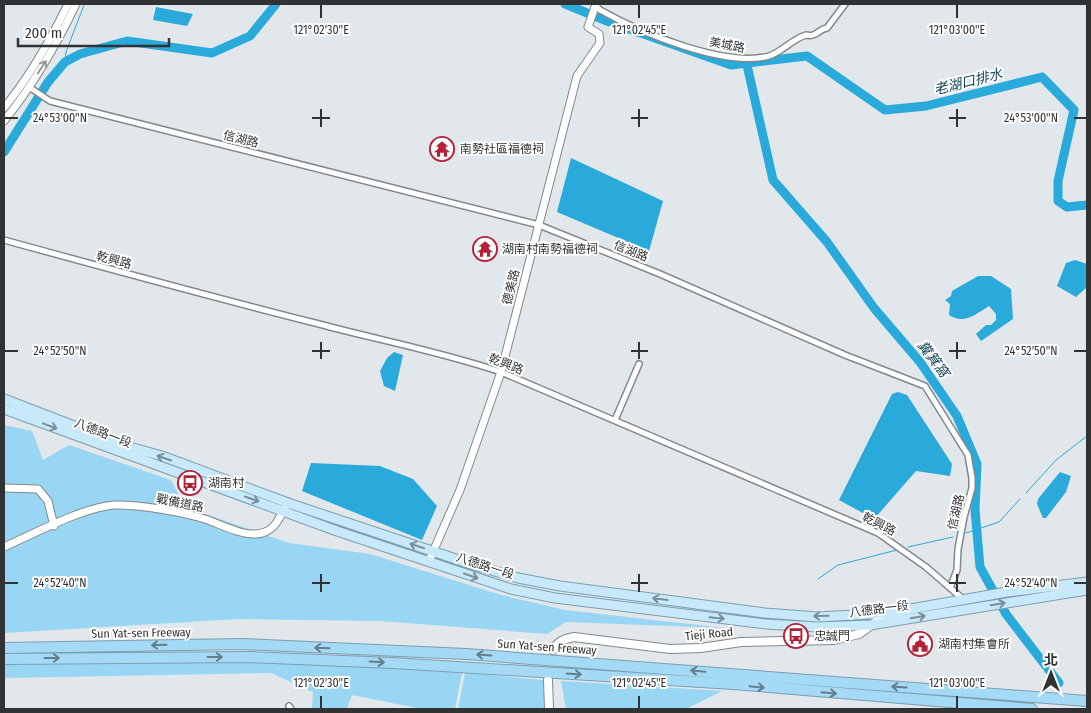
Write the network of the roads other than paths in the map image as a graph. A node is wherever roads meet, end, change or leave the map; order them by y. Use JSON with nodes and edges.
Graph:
{"nodes":[{"id":1,"x":68,"y":4,"type":"edge"},
{"id":2,"x":76,"y":4,"type":"edge"},
{"id":3,"x":846,"y":4,"type":"edge"},
{"id":4,"x":595,"y":6,"type":"edge"},
{"id":5,"x":29,"y":87,"type":"junction"},
{"id":6,"x":4,"y":108,"type":"edge"},
{"id":7,"x":4,"y":121,"type":"edge"},
{"id":8,"x":539,"y":224,"type":"junction"},
{"id":9,"x":4,"y":240,"type":"edge"},
{"id":10,"x":639,"y":364,"type":"dead end"},
{"id":11,"x":501,"y":372,"type":"junction"},
{"id":12,"x":4,"y":399,"type":"edge"},
{"id":13,"x":4,"y":409,"type":"edge"},
{"id":14,"x":615,"y":420,"type":"junction"},
{"id":15,"x":4,"y":488,"type":"edge"},
{"id":16,"x":286,"y":507,"type":"junction"},
{"id":17,"x":54,"y":526,"type":"junction"},
{"id":18,"x":4,"y":547,"type":"edge"},
{"id":19,"x":433,"y":551,"type":"junction"},
{"id":20,"x":428,"y":561,"type":"junction"},
{"id":21,"x":1087,"y":582,"type":"edge"},
{"id":22,"x":950,"y":588,"type":"junction"},
{"id":23,"x":1087,"y":590,"type":"edge"},
{"id":24,"x":962,"y":600,"type":"junction"},
{"id":25,"x":888,"y":613,"type":"junction"},
{"id":26,"x":870,"y":625,"type":"junction"},
{"id":27,"x":4,"y":648,"type":"edge"},
{"id":28,"x":553,"y":650,"type":"dead end"},
{"id":29,"x":4,"y":659,"type":"edge"},
{"id":30,"x":548,"y":680,"type":"dead end"},
{"id":31,"x":1087,"y":701,"type":"edge"},
{"id":32,"x":549,"y":709,"type":"edge"},
{"id":33,"x":1032,"y":709,"type":"edge"}],
"edges":[{"from":1,"to":6,"type":"street"},
{"from":5,"to":2,"type":"street","one_way":true},
{"from":3,"to":4,"type":"street","name":"美城路"},
{"from":4,"to":8,"type":"street","name":"德美路"},
{"from":5,"to":7,"type":"street"},
{"from":5,"to":8,"type":"street","name":"信湖路"},
{"from":8,"to":11,"type":"street","name":"德美路"},
{"from":8,"to":22,"type":"street","name":"信湖路"},
{"from":9,"to":11,"type":"street","name":"乾興路"},
{"from":10,"to":14,"type":"street"},
{"from":11,"to":14,"type":"street","name":"乾興路"},
{"from":11,"to":19,"type":"street","name":"德美路"},
{"from":16,"to":12,"type":"main road","name":"八德路一段","one_way":true},
{"from":13,"to":16,"type":"main road","name":"八德路一段","one_way":true},
{"from":14,"to":22,"type":"street","name":"乾興路"},
{"from":15,"to":17,"type":"street"},
{"from":16,"to":17,"type":"street","name":"戰備道路"},
{"from":19,"to":16,"type":"main road","name":"八德路一段","one_way":true},
{"from":16,"to":20,"type":"main road","name":"八德路一段"},
{"from":17,"to":18,"type":"street","name":"戰備道路"},
{"from":19,"to":20,"type":"street","name":"德美路"},
{"from":25,"to":19,"type":"main road","name":"八德路一段","one_way":true},
{"from":20,"to":26,"type":"main road","name":"八德路一段","one_way":true},
{"from":21,"to":24,"type":"main road","name":"八德路一段"},
{"from":22,"to":24,"type":"street","name":"乾興路"},
{"from":26,"to":23,"type":"main road","name":"八德路一段","one_way":true},
{"from":24,"to":25,"type":"main road","name":"八德路一段"},
{"from":25,"to":26,"type":"main road","name":"Tieji Road"},
{"from":26,"to":28,"type":"main road","name":"Tieji Road"},
{"from":31,"to":27,"type":"highway","name":"Sun Yat-sen Freeway","one_way":true},
{"from":29,"to":33,"type":"highway","name":"Sun Yat-sen Freeway","one_way":true},
{"from":30,"to":32,"type":"main road"}]}
